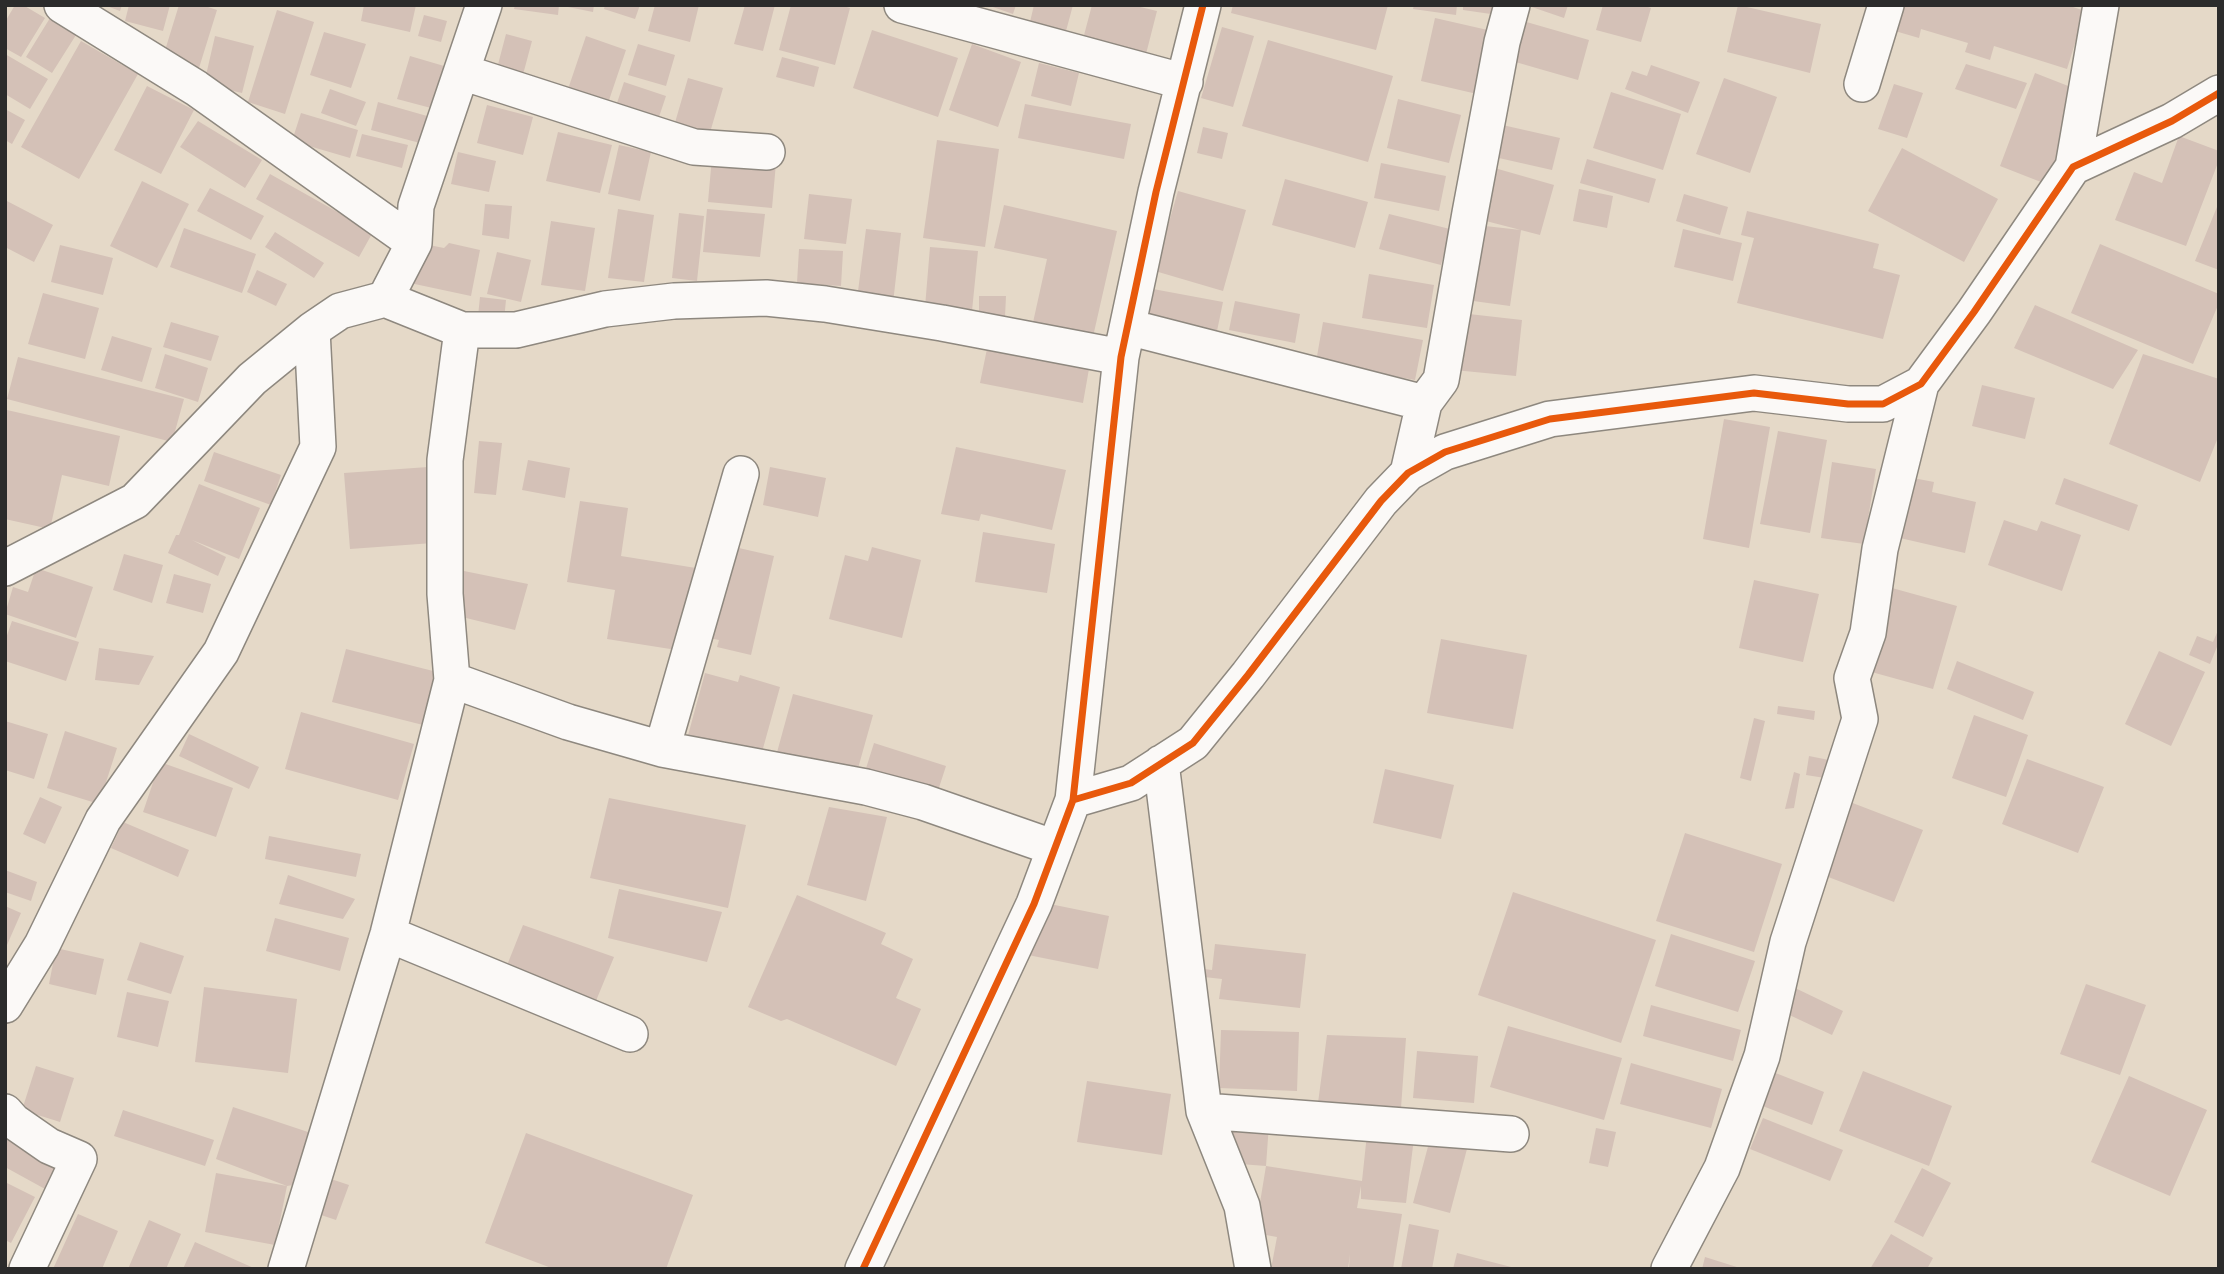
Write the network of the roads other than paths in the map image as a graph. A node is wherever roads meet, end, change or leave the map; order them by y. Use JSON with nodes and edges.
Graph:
{"nodes":[{"id":1,"x":62,"y":5,"type":"edge"},
{"id":2,"x":484,"y":5,"type":"edge"},
{"id":3,"x":902,"y":5,"type":"edge"},
{"id":4,"x":1203,"y":5,"type":"edge"},
{"id":5,"x":1513,"y":5,"type":"edge"},
{"id":6,"x":1886,"y":5,"type":"edge"},
{"id":7,"x":2101,"y":5,"type":"edge"},
{"id":8,"x":462,"y":72,"type":"junction"},
{"id":9,"x":1185,"y":82,"type":"junction"},
{"id":10,"x":1862,"y":84,"type":"dead end"},
{"id":11,"x":2219,"y":93,"type":"edge"},
{"id":12,"x":767,"y":152,"type":"dead end"},
{"id":13,"x":2073,"y":167,"type":"junction"},
{"id":14,"x":414,"y":243,"type":"junction"},
{"id":15,"x":384,"y":299,"type":"junction"},
{"id":16,"x":312,"y":330,"type":"junction"},
{"id":17,"x":462,"y":330,"type":"junction"},
{"id":18,"x":1124,"y":342,"type":"junction"},
{"id":19,"x":1921,"y":384,"type":"junction"},
{"id":20,"x":1424,"y":403,"type":"junction"},
{"id":21,"x":1408,"y":473,"type":"junction"},
{"id":22,"x":741,"y":474,"type":"dead end"},
{"id":23,"x":5,"y":568,"type":"edge"},
{"id":24,"x":452,"y":680,"type":"junction"},
{"id":25,"x":662,"y":749,"type":"junction"},
{"id":26,"x":1161,"y":763,"type":"junction"},
{"id":27,"x":1073,"y":800,"type":"junction"},
{"id":28,"x":1055,"y":849,"type":"junction"},
{"id":29,"x":387,"y":934,"type":"junction"},
{"id":30,"x":5,"y":1005,"type":"edge"},
{"id":31,"x":631,"y":1034,"type":"dead end"},
{"id":32,"x":1204,"y":1111,"type":"junction"},
{"id":33,"x":5,"y":1112,"type":"edge"},
{"id":34,"x":1511,"y":1135,"type":"dead end"},
{"id":35,"x":27,"y":1269,"type":"edge"},
{"id":36,"x":286,"y":1269,"type":"edge"},
{"id":37,"x":863,"y":1269,"type":"edge"},
{"id":38,"x":1253,"y":1269,"type":"edge"},
{"id":39,"x":1669,"y":1269,"type":"edge"}],
"edges":[{"from":1,"to":14,"type":"street"},
{"from":2,"to":8,"type":"street"},
{"from":3,"to":9,"type":"street"},
{"from":4,"to":9,"type":"street"},
{"from":5,"to":20,"type":"street"},
{"from":6,"to":10,"type":"street"},
{"from":7,"to":13,"type":"street"},
{"from":8,"to":12,"type":"street"},
{"from":8,"to":14,"type":"street"},
{"from":9,"to":18,"type":"street"},
{"from":11,"to":13,"type":"street"},
{"from":13,"to":19,"type":"street"},
{"from":14,"to":15,"type":"street"},
{"from":15,"to":16,"type":"street"},
{"from":15,"to":17,"type":"street"},
{"from":16,"to":23,"type":"street"},
{"from":16,"to":30,"type":"street"},
{"from":17,"to":18,"type":"street"},
{"from":17,"to":24,"type":"street"},
{"from":18,"to":20,"type":"street"},
{"from":18,"to":27,"type":"street"},
{"from":19,"to":21,"type":"street"},
{"from":19,"to":39,"type":"street"},
{"from":20,"to":21,"type":"street"},
{"from":21,"to":26,"type":"street"},
{"from":22,"to":25,"type":"street"},
{"from":24,"to":25,"type":"street"},
{"from":24,"to":29,"type":"street"},
{"from":25,"to":28,"type":"street"},
{"from":26,"to":27,"type":"street"},
{"from":26,"to":32,"type":"street"},
{"from":27,"to":28,"type":"street"},
{"from":28,"to":37,"type":"street"},
{"from":29,"to":31,"type":"street"},
{"from":29,"to":36,"type":"street"},
{"from":32,"to":34,"type":"street"},
{"from":32,"to":38,"type":"street"},
{"from":33,"to":35,"type":"street"}]}
